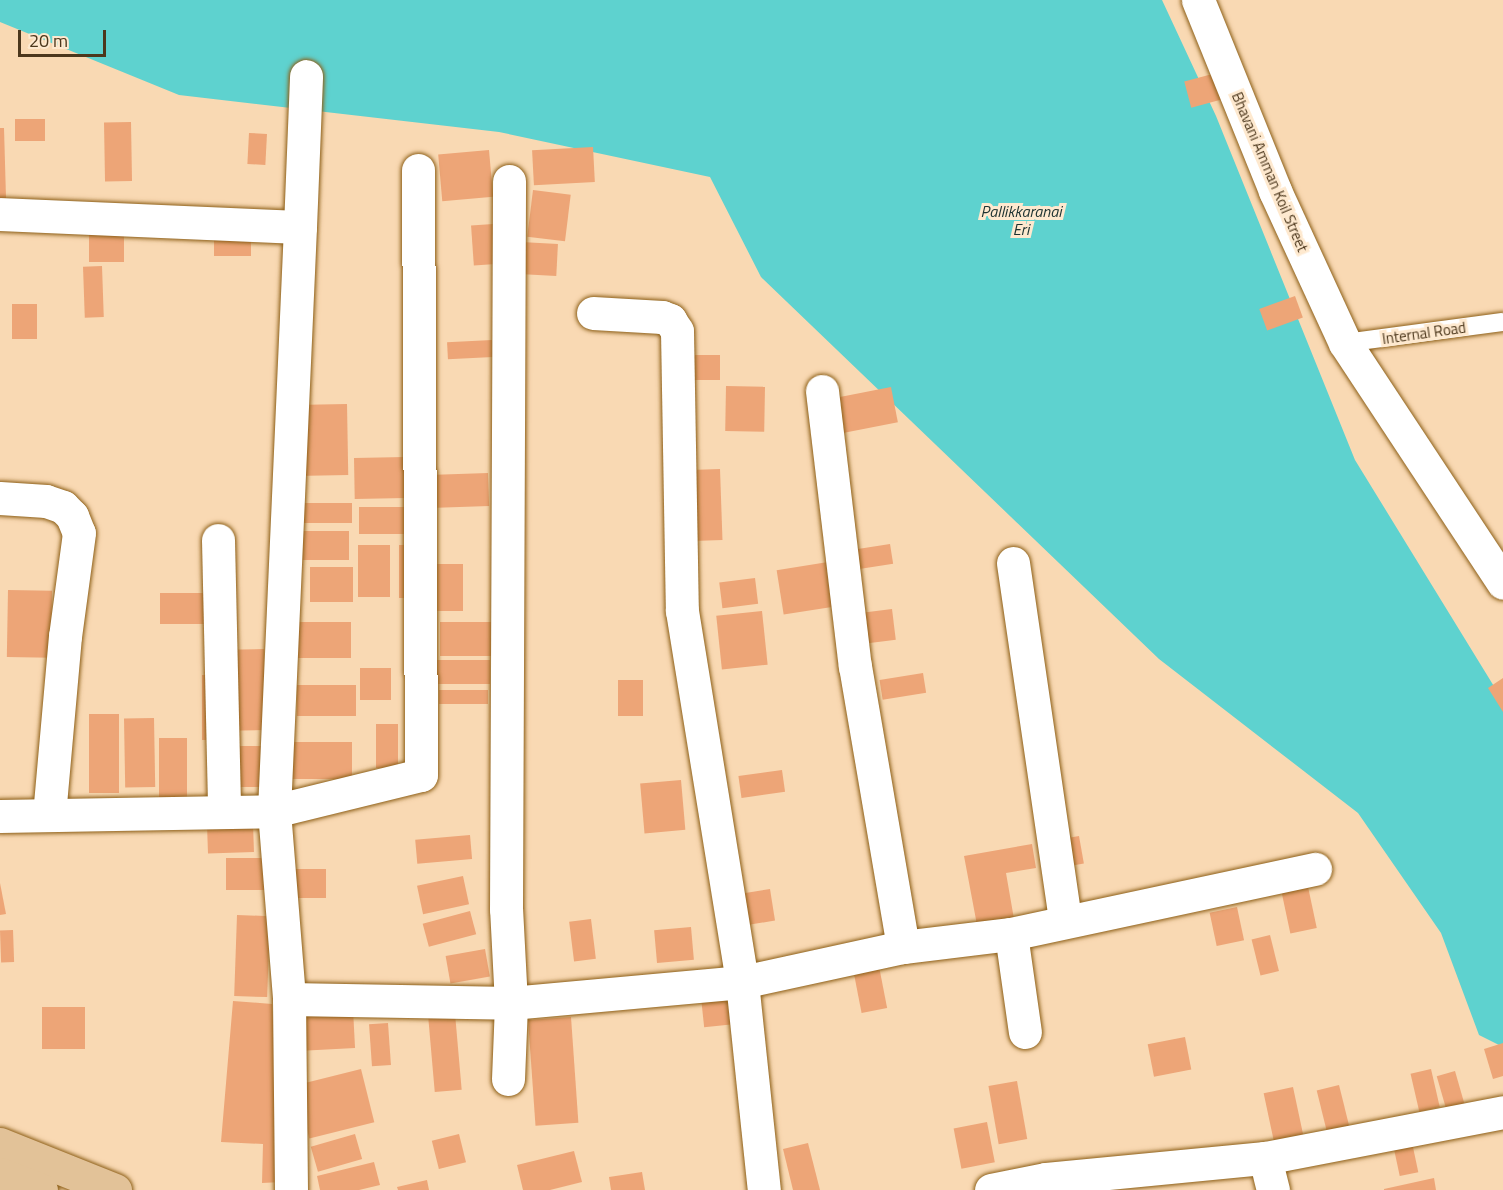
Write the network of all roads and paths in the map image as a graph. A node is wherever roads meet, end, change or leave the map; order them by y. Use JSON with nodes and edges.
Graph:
{"nodes":[{"id":1,"x":1198,"y":0,"type":"edge"},
{"id":2,"x":306,"y":76,"type":"dead end"},
{"id":3,"x":418,"y":170,"type":"dead end"},
{"id":4,"x":509,"y":181,"type":"dead end"},
{"id":5,"x":0,"y":214,"type":"edge"},
{"id":6,"x":300,"y":227,"type":"junction"},
{"id":7,"x":593,"y":313,"type":"dead end"},
{"id":8,"x":1503,"y":322,"type":"edge"},
{"id":9,"x":1345,"y":344,"type":"junction"},
{"id":10,"x":822,"y":392,"type":"dead end"},
{"id":11,"x":0,"y":498,"type":"edge"},
{"id":12,"x":218,"y":540,"type":"dead end"},
{"id":13,"x":1013,"y":563,"type":"dead end"},
{"id":14,"x":1503,"y":583,"type":"edge"},
{"id":15,"x":224,"y":810,"type":"junction"},
{"id":16,"x":273,"y":811,"type":"junction"},
{"id":17,"x":50,"y":814,"type":"junction"},
{"id":18,"x":0,"y":816,"type":"edge"},
{"id":19,"x":1316,"y":869,"type":"dead end"},
{"id":20,"x":1065,"y":921,"type":"junction"},
{"id":21,"x":1011,"y":934,"type":"junction"},
{"id":22,"x":903,"y":947,"type":"junction"},
{"id":23,"x":742,"y":982,"type":"junction"},
{"id":24,"x":289,"y":999,"type":"junction"},
{"id":25,"x":512,"y":1003,"type":"junction"},
{"id":26,"x":1025,"y":1032,"type":"dead end"},
{"id":27,"x":508,"y":1079,"type":"dead end"},
{"id":28,"x":1503,"y":1112,"type":"edge"},
{"id":29,"x":0,"y":1144,"type":"edge"},
{"id":30,"x":1265,"y":1158,"type":"junction"},
{"id":31,"x":0,"y":1173,"type":"edge"},
{"id":32,"x":41,"y":1190,"type":"edge"},
{"id":33,"x":115,"y":1190,"type":"edge"},
{"id":34,"x":291,"y":1190,"type":"edge"},
{"id":35,"x":764,"y":1190,"type":"edge"},
{"id":36,"x":991,"y":1190,"type":"edge"},
{"id":37,"x":1273,"y":1190,"type":"edge"}],
"edges":[{"from":1,"to":9,"type":"street","name":"Bhavani Amman Koil Street"},
{"from":2,"to":6,"type":"street"},
{"from":3,"to":16,"type":"street"},
{"from":4,"to":25,"type":"street"},
{"from":5,"to":6,"type":"street"},
{"from":6,"to":16,"type":"street"},
{"from":7,"to":23,"type":"street"},
{"from":8,"to":9,"type":"lane","name":"Internal Road"},
{"from":9,"to":14,"type":"street","name":"Bhavani Amman Koil Street"},
{"from":10,"to":22,"type":"street"},
{"from":11,"to":17,"type":"street"},
{"from":12,"to":15,"type":"street"},
{"from":13,"to":20,"type":"street"},
{"from":15,"to":16,"type":"street"},
{"from":15,"to":17,"type":"street"},
{"from":16,"to":24,"type":"street"},
{"from":17,"to":18,"type":"street"},
{"from":19,"to":20,"type":"street"},
{"from":20,"to":21,"type":"street"},
{"from":21,"to":22,"type":"street"},
{"from":21,"to":26,"type":"street"},
{"from":22,"to":23,"type":"street"},
{"from":23,"to":25,"type":"street"},
{"from":23,"to":35,"type":"street"},
{"from":24,"to":25,"type":"street"},
{"from":24,"to":34,"type":"street"},
{"from":25,"to":27,"type":"street"},
{"from":28,"to":30,"type":"street"},
{"from":29,"to":33,"type":"main road"},
{"from":30,"to":36,"type":"street"},
{"from":30,"to":37,"type":"street"},
{"from":31,"to":32,"type":"main road"}]}
